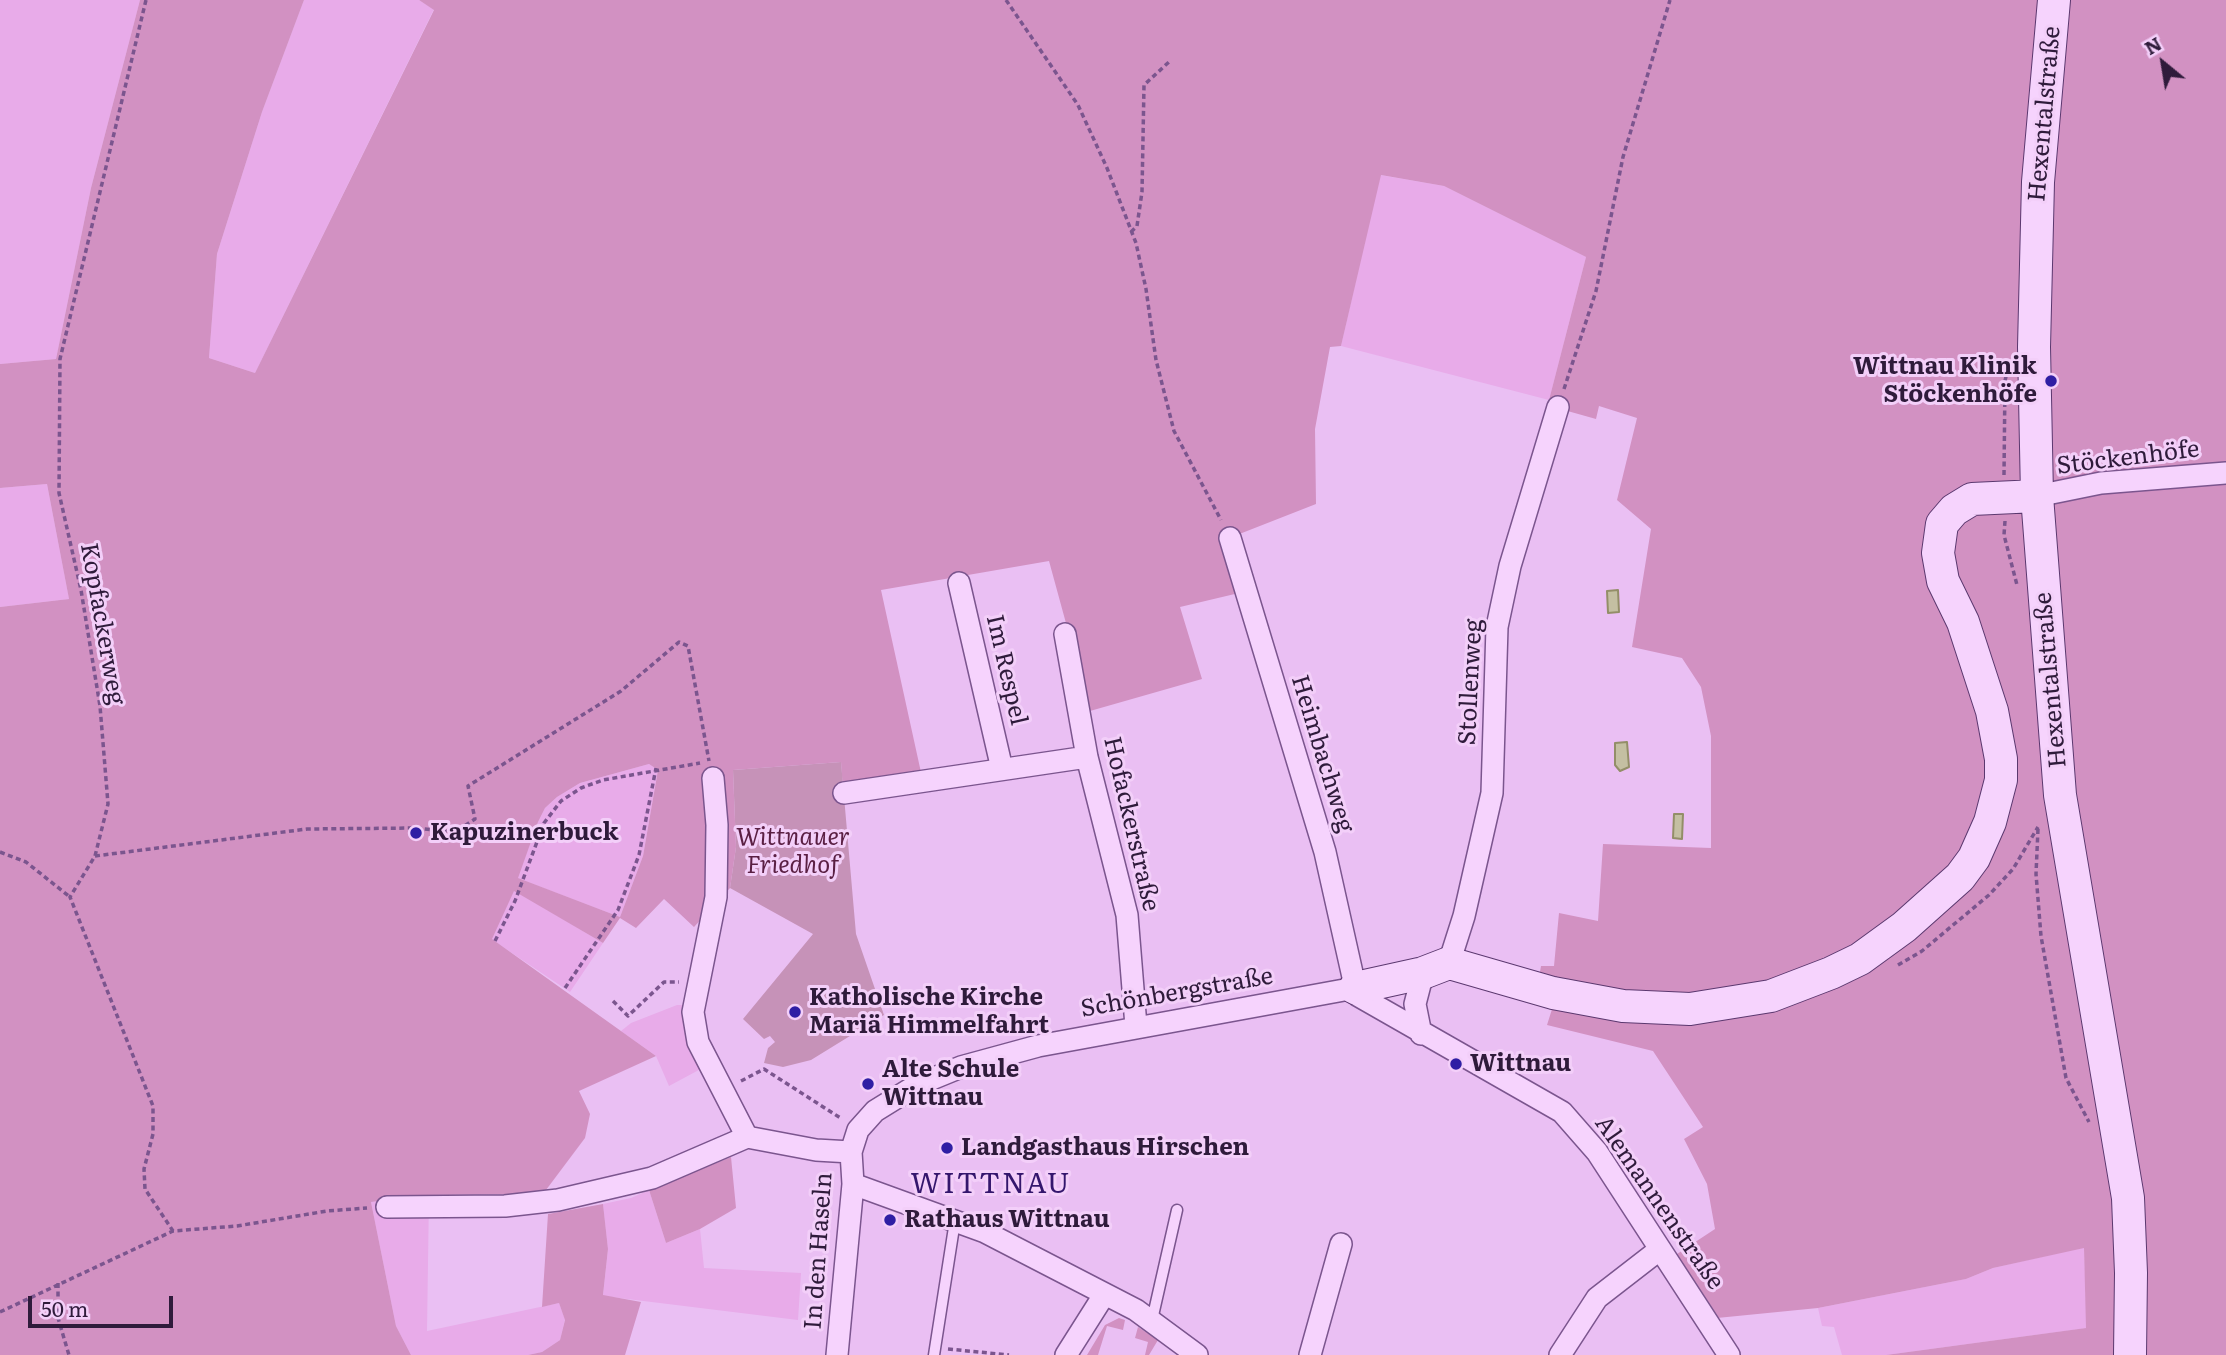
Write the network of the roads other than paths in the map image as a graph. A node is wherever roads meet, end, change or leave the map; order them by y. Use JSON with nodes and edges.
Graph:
{"nodes":[{"id":1,"x":2054,"y":0,"type":"edge"},
{"id":2,"x":1558,"y":407,"type":"road end"},
{"id":3,"x":2226,"y":473,"type":"edge"},
{"id":4,"x":2038,"y":496,"type":"junction"},
{"id":5,"x":1230,"y":538,"type":"road end"},
{"id":6,"x":960,"y":583,"type":"dead end"},
{"id":7,"x":1065,"y":634,"type":"dead end"},
{"id":8,"x":1087,"y":757,"type":"junction"},
{"id":9,"x":1002,"y":769,"type":"junction"},
{"id":10,"x":713,"y":778,"type":"road end"},
{"id":11,"x":844,"y":793,"type":"dead end"},
{"id":12,"x":1436,"y":968,"type":"junction"},
{"id":13,"x":1355,"y":988,"type":"junction"},
{"id":14,"x":1136,"y":1026,"type":"junction"},
{"id":15,"x":1421,"y":1034,"type":"junction"},
{"id":16,"x":747,"y":1138,"type":"junction"},
{"id":17,"x":851,"y":1152,"type":"junction"},
{"id":18,"x":853,"y":1184,"type":"junction"},
{"id":19,"x":387,"y":1207,"type":"road end"},
{"id":20,"x":1177,"y":1210,"type":"dead end"},
{"id":21,"x":956,"y":1221,"type":"junction"},
{"id":22,"x":1341,"y":1244,"type":"dead end"},
{"id":23,"x":1659,"y":1250,"type":"junction"},
{"id":24,"x":1104,"y":1295,"type":"junction"},
{"id":25,"x":1152,"y":1320,"type":"junction"},
{"id":26,"x":935,"y":1351,"type":"edge"},
{"id":27,"x":837,"y":1355,"type":"edge"},
{"id":28,"x":1066,"y":1355,"type":"edge"},
{"id":29,"x":1197,"y":1355,"type":"edge"},
{"id":30,"x":1310,"y":1355,"type":"edge"},
{"id":31,"x":1560,"y":1355,"type":"edge"},
{"id":32,"x":1729,"y":1355,"type":"edge"},
{"id":33,"x":2130,"y":1355,"type":"edge"}],
"edges":[{"from":1,"to":4,"type":"main road","name":"Hexentalstraße"},
{"from":2,"to":12,"type":"street","name":"Stollenweg"},
{"from":3,"to":4,"type":"street","name":"Stöckenhöfe"},
{"from":4,"to":12,"type":"main road"},
{"from":4,"to":33,"type":"main road","name":"Hexentalstraße"},
{"from":5,"to":13,"type":"street","name":"Heimbachweg"},
{"from":6,"to":9,"type":"street","name":"Im Respel"},
{"from":7,"to":8,"type":"street","name":"Hofackerstraße"},
{"from":8,"to":9,"type":"street"},
{"from":8,"to":14,"type":"street","name":"Hofackerstraße"},
{"from":9,"to":11,"type":"street"},
{"from":10,"to":16,"type":"street"},
{"from":12,"to":13,"type":"main road"},
{"from":12,"to":15,"type":"street"},
{"from":13,"to":14,"type":"street","name":"Schönbergstraße"},
{"from":13,"to":15,"type":"street","name":"Alemannenstraße"},
{"from":14,"to":17,"type":"street","name":"Schönbergstraße"},
{"from":15,"to":23,"type":"street","name":"Alemannenstraße"},
{"from":16,"to":17,"type":"street"},
{"from":16,"to":19,"type":"street"},
{"from":17,"to":18,"type":"street","name":"In den Haseln"},
{"from":18,"to":21,"type":"street"},
{"from":18,"to":27,"type":"street","name":"In den Haseln"},
{"from":20,"to":25,"type":"lane"},
{"from":21,"to":24,"type":"street"},
{"from":21,"to":26,"type":"lane"},
{"from":22,"to":30,"type":"street"},
{"from":23,"to":31,"type":"street"},
{"from":23,"to":32,"type":"street","name":"Alemannenstraße"},
{"from":24,"to":25,"type":"street"},
{"from":24,"to":28,"type":"street"},
{"from":25,"to":29,"type":"street"}]}
